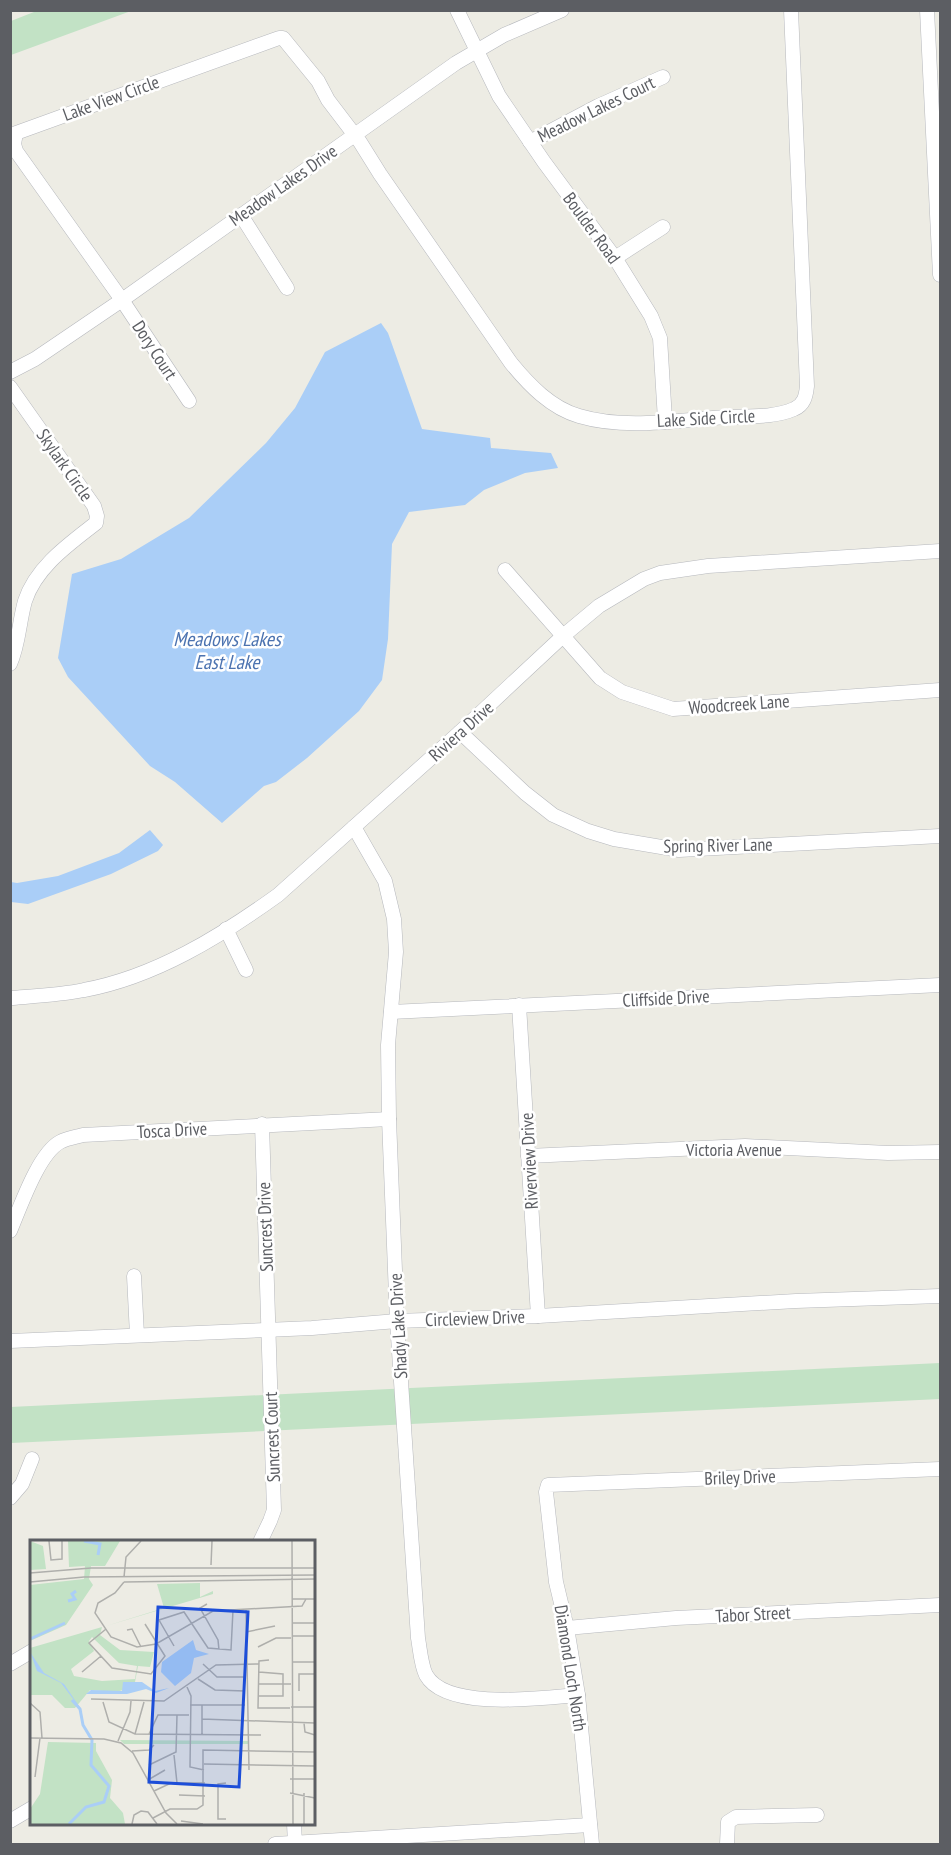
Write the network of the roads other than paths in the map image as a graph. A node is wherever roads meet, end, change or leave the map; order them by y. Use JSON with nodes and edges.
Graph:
{"nodes":[{"id":1,"x":457,"y":10,"type":"edge"},
{"id":2,"x":562,"y":10,"type":"edge"},
{"id":3,"x":790,"y":10,"type":"edge"},
{"id":4,"x":927,"y":10,"type":"edge"},
{"id":5,"x":476,"y":51,"type":"junction"},
{"id":6,"x":663,"y":77,"type":"dead end"},
{"id":7,"x":354,"y":135,"type":"junction"},
{"id":8,"x":530,"y":142,"type":"junction"},
{"id":9,"x":939,"y":213,"type":"edge"},
{"id":10,"x":241,"y":215,"type":"junction"},
{"id":11,"x":663,"y":227,"type":"dead end"},
{"id":12,"x":615,"y":258,"type":"junction"},
{"id":13,"x":940,"y":275,"type":"edge"},
{"id":14,"x":287,"y":288,"type":"dead end"},
{"id":15,"x":122,"y":300,"type":"junction"},
{"id":16,"x":10,"y":372,"type":"edge"},
{"id":17,"x":10,"y":387,"type":"edge"},
{"id":18,"x":189,"y":401,"type":"dead end"},
{"id":19,"x":665,"y":420,"type":"junction"},
{"id":20,"x":940,"y":551,"type":"edge"},
{"id":21,"x":505,"y":570,"type":"dead end"},
{"id":22,"x":563,"y":636,"type":"junction"},
{"id":23,"x":10,"y":664,"type":"edge"},
{"id":24,"x":940,"y":690,"type":"edge"},
{"id":25,"x":460,"y":732,"type":"junction"},
{"id":26,"x":354,"y":827,"type":"junction"},
{"id":27,"x":940,"y":836,"type":"edge"},
{"id":28,"x":226,"y":929,"type":"junction"},
{"id":29,"x":246,"y":970,"type":"dead end"},
{"id":30,"x":940,"y":985,"type":"edge"},
{"id":31,"x":10,"y":998,"type":"edge"},
{"id":32,"x":519,"y":1005,"type":"junction"},
{"id":33,"x":391,"y":1012,"type":"junction"},
{"id":34,"x":389,"y":1119,"type":"junction"},
{"id":35,"x":262,"y":1124,"type":"junction"},
{"id":36,"x":940,"y":1152,"type":"edge"},
{"id":37,"x":528,"y":1156,"type":"junction"},
{"id":38,"x":10,"y":1231,"type":"edge"},
{"id":39,"x":134,"y":1276,"type":"dead end"},
{"id":40,"x":940,"y":1296,"type":"edge"},
{"id":41,"x":538,"y":1316,"type":"junction"},
{"id":42,"x":397,"y":1321,"type":"junction"},
{"id":43,"x":268,"y":1330,"type":"junction"},
{"id":44,"x":137,"y":1335,"type":"junction"},
{"id":45,"x":10,"y":1341,"type":"edge"},
{"id":46,"x":32,"y":1459,"type":"dead end"},
{"id":47,"x":940,"y":1469,"type":"edge"},
{"id":48,"x":546,"y":1492,"type":"joint"},
{"id":49,"x":10,"y":1498,"type":"edge"},
{"id":50,"x":261,"y":1540,"type":"edge"},
{"id":51,"x":940,"y":1605,"type":"edge"},
{"id":52,"x":567,"y":1628,"type":"junction"},
{"id":53,"x":30,"y":1652,"type":"edge"},
{"id":54,"x":10,"y":1664,"type":"edge"},
{"id":55,"x":578,"y":1695,"type":"junction"},
{"id":56,"x":30,"y":1809,"type":"edge"},
{"id":57,"x":817,"y":1815,"type":"dead end"},
{"id":58,"x":10,"y":1821,"type":"edge"},
{"id":59,"x":294,"y":1825,"type":"edge"},
{"id":60,"x":590,"y":1825,"type":"junction"},
{"id":61,"x":295,"y":1843,"type":"edge"},
{"id":62,"x":275,"y":1845,"type":"edge"},
{"id":63,"x":592,"y":1845,"type":"edge"},
{"id":64,"x":727,"y":1845,"type":"edge"}],
"edges":[{"from":1,"to":5,"type":"street","name":"Boulder Road"},
{"from":2,"to":5,"type":"street","name":"Meadow Lakes Drive"},
{"from":3,"to":19,"type":"street","name":"Lake Side Circle"},
{"from":4,"to":9,"type":"street"},
{"from":5,"to":7,"type":"street","name":"Meadow Lakes Drive"},
{"from":5,"to":8,"type":"street","name":"Boulder Road"},
{"from":6,"to":8,"type":"street","name":"Meadow Lakes Court"},
{"from":7,"to":10,"type":"street","name":"Meadow Lakes Drive"},
{"from":7,"to":15,"type":"street","name":"Lake View Circle"},
{"from":7,"to":19,"type":"street","name":"Lake Side Circle"},
{"from":8,"to":12,"type":"street","name":"Boulder Road"},
{"from":9,"to":13,"type":"street"},
{"from":10,"to":14,"type":"street"},
{"from":10,"to":15,"type":"street","name":"Meadow Lakes Drive"},
{"from":11,"to":12,"type":"street"},
{"from":12,"to":19,"type":"street","name":"Boulder Road"},
{"from":15,"to":16,"type":"street","name":"Meadow Lakes Drive"},
{"from":15,"to":18,"type":"street","name":"Dory Court"},
{"from":17,"to":23,"type":"street","name":"Skylark Circle"},
{"from":20,"to":22,"type":"street","name":"Riviera Drive"},
{"from":21,"to":22,"type":"street","name":"Woodcreek Lane"},
{"from":22,"to":24,"type":"street","name":"Woodcreek Lane"},
{"from":22,"to":25,"type":"street","name":"Riviera Drive"},
{"from":25,"to":26,"type":"street","name":"Riviera Drive"},
{"from":25,"to":27,"type":"street","name":"Spring River Lane"},
{"from":26,"to":28,"type":"street","name":"Riviera Drive"},
{"from":26,"to":33,"type":"street","name":"Shady Lake Drive"},
{"from":28,"to":29,"type":"street"},
{"from":28,"to":31,"type":"street","name":"Riviera Drive"},
{"from":30,"to":32,"type":"street","name":"Cliffside Drive"},
{"from":32,"to":33,"type":"street","name":"Cliffside Drive"},
{"from":32,"to":37,"type":"street","name":"Riverview Drive"},
{"from":33,"to":34,"type":"street","name":"Shady Lake Drive"},
{"from":34,"to":35,"type":"street","name":"Tosca Drive"},
{"from":34,"to":42,"type":"street","name":"Shady Lake Drive"},
{"from":35,"to":38,"type":"street","name":"Tosca Drive"},
{"from":35,"to":43,"type":"street","name":"Suncrest Drive"},
{"from":36,"to":37,"type":"street","name":"Victoria Avenue"},
{"from":37,"to":41,"type":"street","name":"Riverview Drive"},
{"from":39,"to":44,"type":"street"},
{"from":40,"to":41,"type":"street","name":"Circleview Drive"},
{"from":41,"to":42,"type":"street","name":"Circleview Drive"},
{"from":42,"to":43,"type":"street","name":"Circleview Drive"},
{"from":42,"to":55,"type":"street","name":"Shady Lake Drive"},
{"from":43,"to":44,"type":"street","name":"Circleview Drive"},
{"from":43,"to":50,"type":"street","name":"Suncrest Court"},
{"from":44,"to":45,"type":"street","name":"Circleview Drive"},
{"from":46,"to":49,"type":"street"},
{"from":47,"to":48,"type":"street","name":"Briley Drive"},
{"from":48,"to":52,"type":"street","name":"Diamond Loch North"},
{"from":51,"to":52,"type":"street","name":"Tabor Street"},
{"from":52,"to":55,"type":"street","name":"Diamond Loch North"},
{"from":53,"to":54,"type":"street"},
{"from":55,"to":60,"type":"street","name":"Diamond Loch North"},
{"from":56,"to":58,"type":"street"},
{"from":57,"to":64,"type":"street"},
{"from":59,"to":61,"type":"street"},
{"from":60,"to":61,"type":"street"},
{"from":60,"to":63,"type":"street","name":"Diamond Loch North"},
{"from":61,"to":62,"type":"street"}]}
